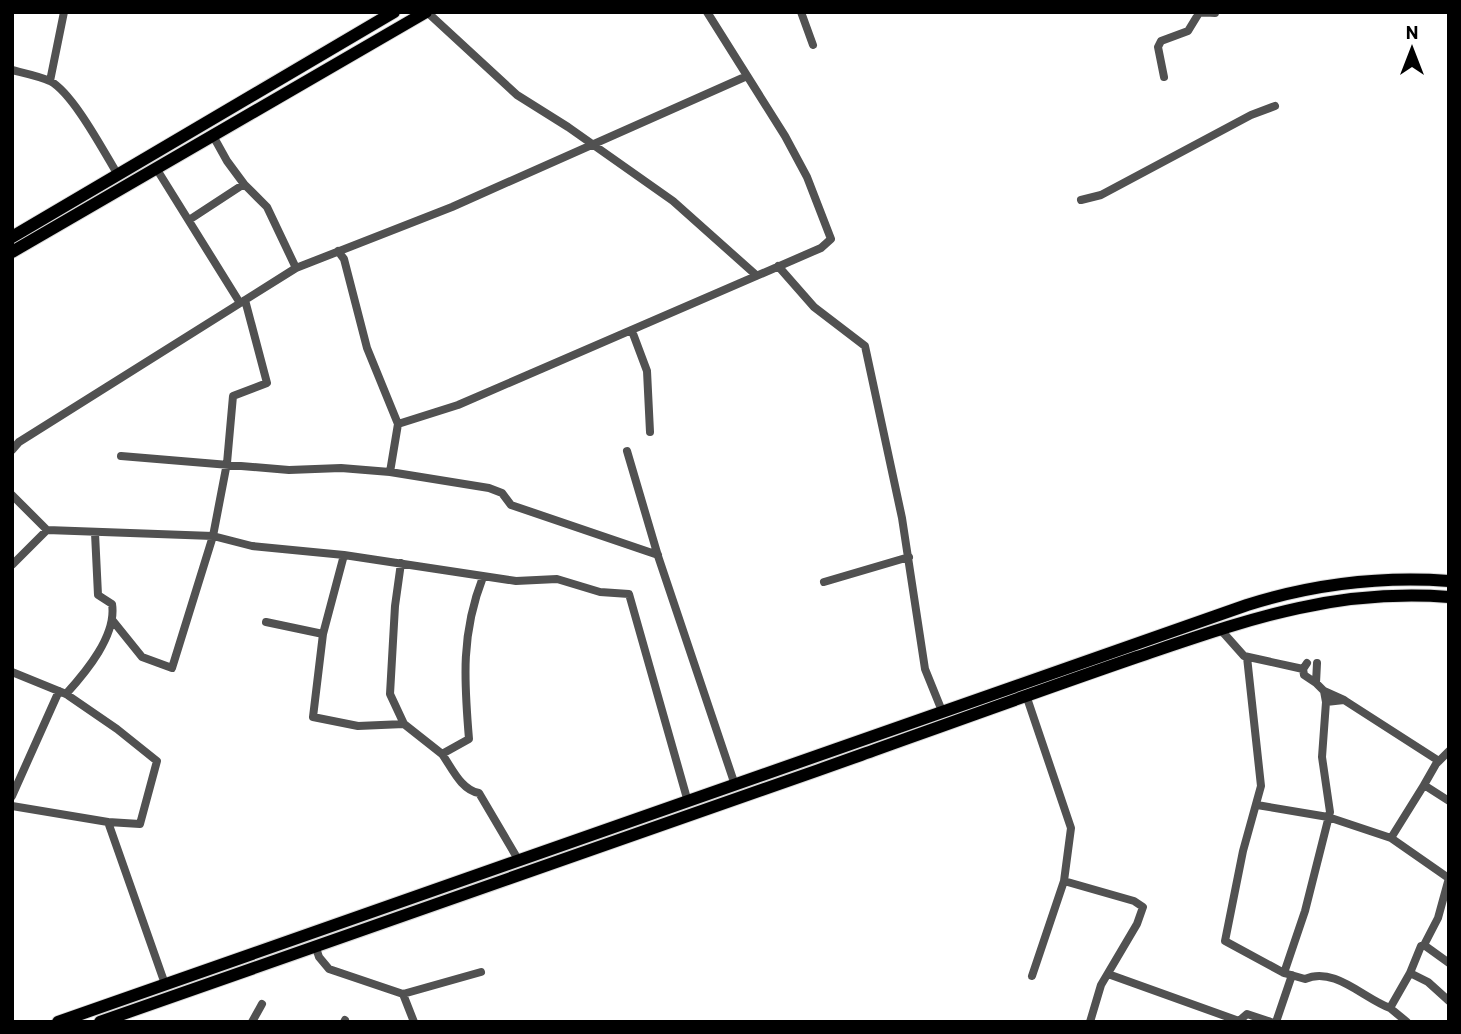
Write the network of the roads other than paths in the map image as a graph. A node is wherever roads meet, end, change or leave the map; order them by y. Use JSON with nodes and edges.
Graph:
{"nodes":[{"id":1,"x":64,"y":12,"type":"edge"},
{"id":2,"x":394,"y":12,"type":"edge"},
{"id":3,"x":426,"y":12,"type":"edge"},
{"id":4,"x":707,"y":12,"type":"edge"},
{"id":5,"x":801,"y":12,"type":"edge"},
{"id":6,"x":1198,"y":12,"type":"edge"},
{"id":7,"x":1215,"y":13,"type":"edge"},
{"id":8,"x":342,"y":43,"type":"junction"},
{"id":9,"x":813,"y":45,"type":"dead end"},
{"id":10,"x":349,"y":54,"type":"junction"},
{"id":11,"x":12,"y":70,"type":"edge"},
{"id":12,"x":747,"y":76,"type":"junction"},
{"id":13,"x":1164,"y":77,"type":"dead end"},
{"id":14,"x":50,"y":81,"type":"junction"},
{"id":15,"x":1275,"y":106,"type":"dead end"},
{"id":16,"x":212,"y":134,"type":"junction"},
{"id":17,"x":594,"y":145,"type":"junction"},
{"id":18,"x":156,"y":168,"type":"junction"},
{"id":19,"x":118,"y":175,"type":"junction"},
{"id":20,"x":244,"y":184,"type":"junction"},
{"id":21,"x":105,"y":190,"type":"junction"},
{"id":22,"x":1081,"y":200,"type":"dead end"},
{"id":23,"x":189,"y":220,"type":"junction"},
{"id":24,"x":12,"y":237,"type":"edge"},
{"id":25,"x":357,"y":243,"type":"junction"},
{"id":26,"x":338,"y":251,"type":"junction"},
{"id":27,"x":12,"y":252,"type":"edge"},
{"id":28,"x":344,"y":259,"type":"junction"},
{"id":29,"x":778,"y":266,"type":"junction"},
{"id":30,"x":296,"y":268,"type":"junction"},
{"id":31,"x":756,"y":275,"type":"junction"},
{"id":32,"x":243,"y":301,"type":"junction"},
{"id":33,"x":632,"y":331,"type":"junction"},
{"id":34,"x":398,"y":424,"type":"junction"},
{"id":35,"x":650,"y":432,"type":"dead end"},
{"id":36,"x":12,"y":450,"type":"edge"},
{"id":37,"x":627,"y":451,"type":"dead end"},
{"id":38,"x":121,"y":456,"type":"dead end"},
{"id":39,"x":227,"y":463,"type":"junction"},
{"id":40,"x":390,"y":472,"type":"junction"},
{"id":41,"x":12,"y":495,"type":"edge"},
{"id":42,"x":47,"y":530,"type":"junction"},
{"id":43,"x":95,"y":533,"type":"junction"},
{"id":44,"x":213,"y":536,"type":"junction"},
{"id":45,"x":344,"y":555,"type":"junction"},
{"id":46,"x":658,"y":555,"type":"junction"},
{"id":47,"x":909,"y":557,"type":"junction"},
{"id":48,"x":401,"y":563,"type":"junction"},
{"id":49,"x":12,"y":565,"type":"edge"},
{"id":50,"x":483,"y":577,"type":"junction"},
{"id":51,"x":1449,"y":581,"type":"edge"},
{"id":52,"x":824,"y":582,"type":"dead end"},
{"id":53,"x":1449,"y":597,"type":"edge"},
{"id":54,"x":113,"y":621,"type":"junction"},
{"id":55,"x":267,"y":622,"type":"dead end"},
{"id":56,"x":1220,"y":629,"type":"junction"},
{"id":57,"x":323,"y":634,"type":"junction"},
{"id":58,"x":1247,"y":657,"type":"junction"},
{"id":59,"x":1317,"y":663,"type":"dead end"},
{"id":60,"x":12,"y":672,"type":"edge"},
{"id":61,"x":1316,"y":683,"type":"junction"},
{"id":62,"x":63,"y":692,"type":"junction"},
{"id":63,"x":1026,"y":695,"type":"junction"},
{"id":64,"x":1327,"y":697,"type":"junction"},
{"id":65,"x":942,"y":711,"type":"junction"},
{"id":66,"x":404,"y":724,"type":"junction"},
{"id":67,"x":1449,"y":751,"type":"edge"},
{"id":68,"x":442,"y":754,"type":"junction"},
{"id":69,"x":1439,"y":761,"type":"junction"},
{"id":70,"x":14,"y":782,"type":"edge"},
{"id":71,"x":735,"y":785,"type":"junction"},
{"id":72,"x":1424,"y":785,"type":"junction"},
{"id":73,"x":12,"y":796,"type":"edge"},
{"id":74,"x":1449,"y":801,"type":"edge"},
{"id":75,"x":688,"y":802,"type":"junction"},
{"id":76,"x":1257,"y":805,"type":"junction"},
{"id":77,"x":12,"y":806,"type":"edge"},
{"id":78,"x":1328,"y":817,"type":"junction"},
{"id":79,"x":108,"y":822,"type":"junction"},
{"id":80,"x":1391,"y":838,"type":"junction"},
{"id":81,"x":519,"y":860,"type":"junction"},
{"id":82,"x":1448,"y":878,"type":"edge"},
{"id":83,"x":1064,"y":881,"type":"junction"},
{"id":84,"x":315,"y":946,"type":"junction"},
{"id":85,"x":1424,"y":946,"type":"junction"},
{"id":86,"x":1449,"y":963,"type":"edge"},
{"id":87,"x":481,"y":972,"type":"dead end"},
{"id":88,"x":1410,"y":973,"type":"junction"},
{"id":89,"x":1108,"y":974,"type":"junction"},
{"id":90,"x":1288,"y":974,"type":"junction"},
{"id":91,"x":1031,"y":976,"type":"dead end"},
{"id":92,"x":165,"y":984,"type":"junction"},
{"id":93,"x":403,"y":994,"type":"junction"},
{"id":94,"x":1449,"y":1001,"type":"edge"},
{"id":95,"x":262,"y":1004,"type":"dead end"},
{"id":96,"x":1390,"y":1009,"type":"junction"},
{"id":97,"x":58,"y":1022,"type":"edge"},
{"id":98,"x":100,"y":1022,"type":"edge"},
{"id":99,"x":252,"y":1022,"type":"edge"},
{"id":100,"x":414,"y":1022,"type":"edge"},
{"id":101,"x":1090,"y":1022,"type":"edge"},
{"id":102,"x":1271,"y":1022,"type":"edge"},
{"id":103,"x":1276,"y":1022,"type":"edge"},
{"id":104,"x":1408,"y":1022,"type":"edge"}],
"edges":[{"from":1,"to":14,"type":"street"},
{"from":2,"to":8,"type":"main road"},
{"from":3,"to":10,"type":"main road"},
{"from":3,"to":17,"type":"street"},
{"from":4,"to":12,"type":"street"},
{"from":5,"to":9,"type":"street"},
{"from":6,"to":7,"type":"street"},
{"from":6,"to":13,"type":"street"},
{"from":8,"to":10,"type":"main road"},
{"from":8,"to":19,"type":"main road"},
{"from":10,"to":16,"type":"main road"},
{"from":11,"to":14,"type":"street"},
{"from":12,"to":17,"type":"street"},
{"from":12,"to":29,"type":"street"},
{"from":14,"to":19,"type":"street"},
{"from":15,"to":22,"type":"street"},
{"from":16,"to":18,"type":"main road"},
{"from":16,"to":20,"type":"street"},
{"from":17,"to":25,"type":"street"},
{"from":17,"to":31,"type":"street"},
{"from":18,"to":21,"type":"main road"},
{"from":18,"to":23,"type":"street"},
{"from":19,"to":21,"type":"main road"},
{"from":20,"to":23,"type":"street"},
{"from":20,"to":30,"type":"street"},
{"from":21,"to":24,"type":"main road"},
{"from":21,"to":27,"type":"main road"},
{"from":23,"to":32,"type":"street"},
{"from":25,"to":26,"type":"street"},
{"from":25,"to":28,"type":"street"},
{"from":26,"to":28,"type":"street"},
{"from":26,"to":30,"type":"street"},
{"from":28,"to":34,"type":"street"},
{"from":29,"to":31,"type":"street"},
{"from":29,"to":47,"type":"street"},
{"from":30,"to":32,"type":"street"},
{"from":31,"to":33,"type":"street"},
{"from":32,"to":36,"type":"street"},
{"from":32,"to":39,"type":"street"},
{"from":33,"to":34,"type":"street"},
{"from":33,"to":35,"type":"street"},
{"from":34,"to":40,"type":"street"},
{"from":37,"to":46,"type":"street"},
{"from":38,"to":39,"type":"street"},
{"from":39,"to":40,"type":"street"},
{"from":39,"to":44,"type":"street"},
{"from":40,"to":46,"type":"street"},
{"from":41,"to":42,"type":"street"},
{"from":42,"to":43,"type":"street"},
{"from":42,"to":49,"type":"street"},
{"from":43,"to":44,"type":"street"},
{"from":43,"to":54,"type":"street"},
{"from":44,"to":45,"type":"street"},
{"from":44,"to":54,"type":"street"},
{"from":45,"to":48,"type":"street"},
{"from":45,"to":57,"type":"street"},
{"from":46,"to":71,"type":"street"},
{"from":47,"to":52,"type":"street"},
{"from":47,"to":65,"type":"street"},
{"from":48,"to":50,"type":"street"},
{"from":48,"to":66,"type":"street"},
{"from":50,"to":68,"type":"street"},
{"from":50,"to":75,"type":"street"},
{"from":51,"to":65,"type":"main road"},
{"from":53,"to":56,"type":"main road"},
{"from":54,"to":62,"type":"street"},
{"from":55,"to":57,"type":"street"},
{"from":56,"to":58,"type":"street"},
{"from":56,"to":63,"type":"main road"},
{"from":57,"to":66,"type":"street"},
{"from":58,"to":61,"type":"street"},
{"from":58,"to":76,"type":"street"},
{"from":59,"to":61,"type":"street"},
{"from":60,"to":62,"type":"street"},
{"from":61,"to":64,"type":"street"},
{"from":62,"to":70,"type":"street"},
{"from":62,"to":79,"type":"street"},
{"from":63,"to":83,"type":"street"},
{"from":63,"to":84,"type":"main road"},
{"from":64,"to":69,"type":"street"},
{"from":64,"to":78,"type":"street"},
{"from":65,"to":71,"type":"main road"},
{"from":66,"to":68,"type":"street"},
{"from":67,"to":69,"type":"street"},
{"from":68,"to":81,"type":"street"},
{"from":69,"to":72,"type":"street"},
{"from":70,"to":73,"type":"street"},
{"from":71,"to":75,"type":"main road"},
{"from":72,"to":74,"type":"street"},
{"from":72,"to":80,"type":"street"},
{"from":75,"to":81,"type":"main road"},
{"from":76,"to":78,"type":"street"},
{"from":76,"to":90,"type":"street"},
{"from":77,"to":79,"type":"street"},
{"from":78,"to":80,"type":"street"},
{"from":78,"to":90,"type":"street"},
{"from":79,"to":92,"type":"street"},
{"from":80,"to":82,"type":"street"},
{"from":81,"to":92,"type":"main road"},
{"from":82,"to":85,"type":"street"},
{"from":83,"to":89,"type":"street"},
{"from":83,"to":91,"type":"street"},
{"from":84,"to":93,"type":"street"},
{"from":84,"to":98,"type":"main road"},
{"from":85,"to":86,"type":"street"},
{"from":85,"to":88,"type":"street"},
{"from":87,"to":93,"type":"street"},
{"from":88,"to":94,"type":"street"},
{"from":88,"to":96,"type":"street"},
{"from":89,"to":101,"type":"street"},
{"from":89,"to":102,"type":"street"},
{"from":90,"to":96,"type":"street"},
{"from":90,"to":103,"type":"street"},
{"from":92,"to":97,"type":"main road"},
{"from":93,"to":100,"type":"street"},
{"from":95,"to":99,"type":"street"},
{"from":96,"to":104,"type":"street"}]}
